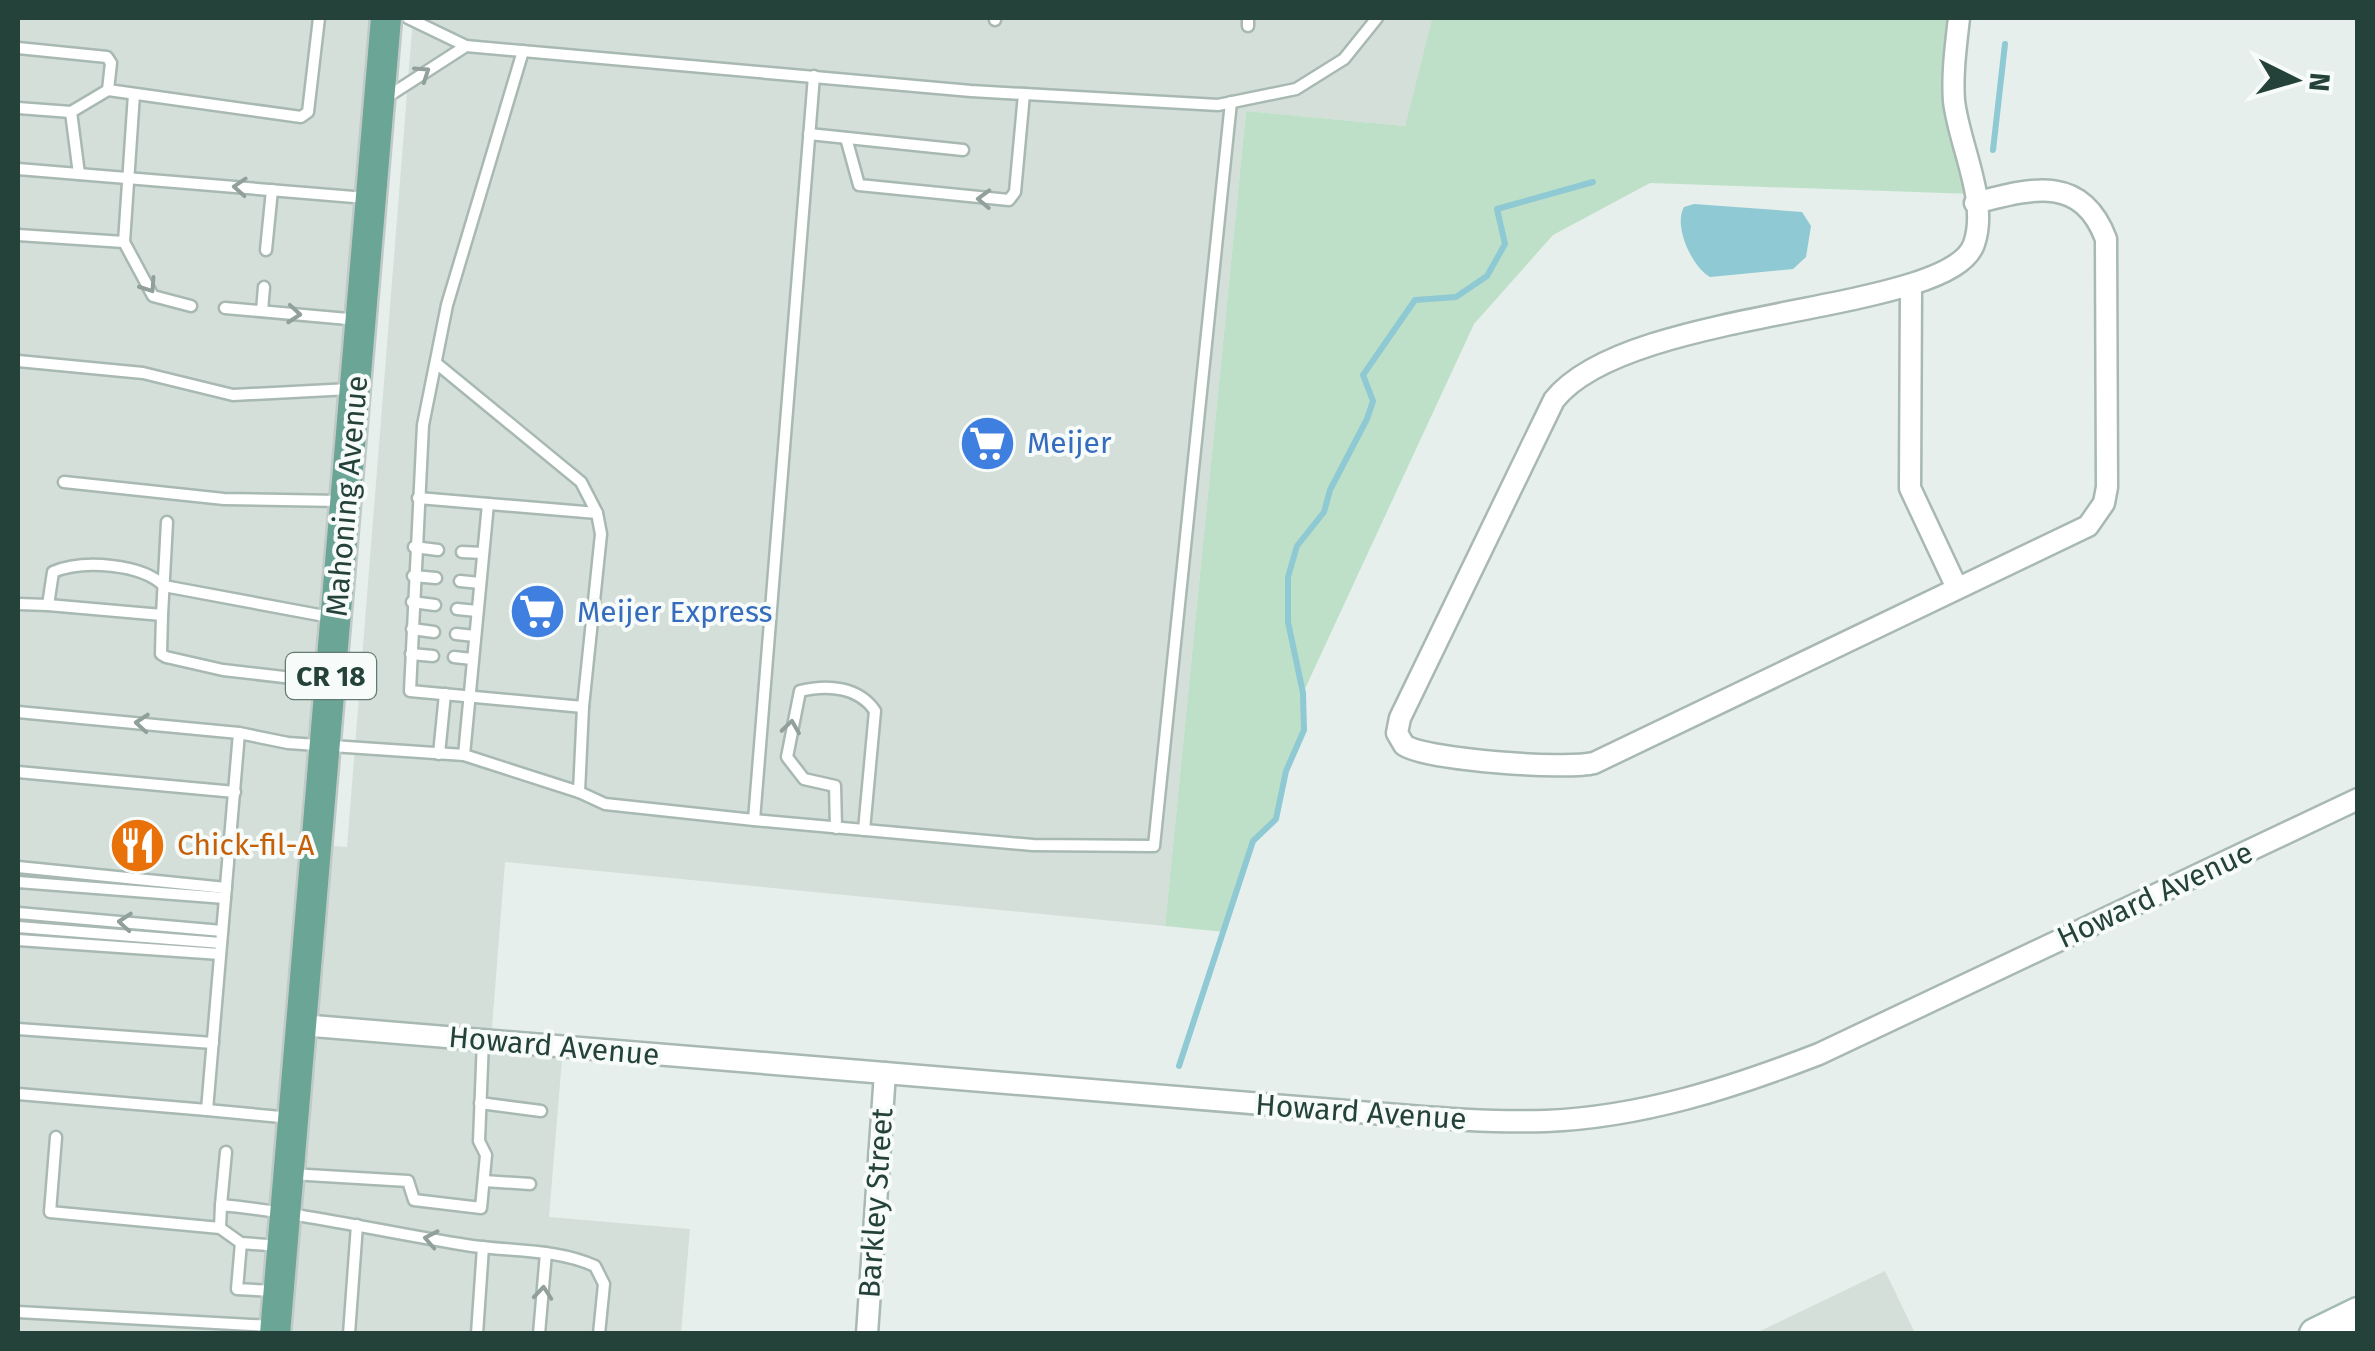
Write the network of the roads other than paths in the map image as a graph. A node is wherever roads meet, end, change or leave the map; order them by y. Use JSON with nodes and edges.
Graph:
{"nodes":[{"id":1,"x":319,"y":18,"type":"edge"},
{"id":2,"x":386,"y":18,"type":"edge"},
{"id":3,"x":408,"y":18,"type":"edge"},
{"id":4,"x":1377,"y":18,"type":"edge"},
{"id":5,"x":1959,"y":18,"type":"edge"},
{"id":6,"x":466,"y":46,"type":"junction"},
{"id":7,"x":18,"y":48,"type":"edge"},
{"id":8,"x":523,"y":50,"type":"junction"},
{"id":9,"x":814,"y":76,"type":"junction"},
{"id":10,"x":108,"y":90,"type":"junction"},
{"id":11,"x":134,"y":94,"type":"junction"},
{"id":12,"x":1024,"y":94,"type":"junction"},
{"id":13,"x":380,"y":101,"type":"junction"},
{"id":14,"x":1232,"y":102,"type":"junction"},
{"id":15,"x":18,"y":108,"type":"edge"},
{"id":16,"x":71,"y":112,"type":"junction"},
{"id":17,"x":809,"y":134,"type":"junction"},
{"id":18,"x":846,"y":138,"type":"junction"},
{"id":19,"x":962,"y":150,"type":"dead end"},
{"id":20,"x":18,"y":168,"type":"edge"},
{"id":21,"x":79,"y":174,"type":"junction"},
{"id":22,"x":132,"y":180,"type":"junction"},
{"id":23,"x":272,"y":190,"type":"junction"},
{"id":24,"x":372,"y":198,"type":"junction"},
{"id":25,"x":1975,"y":203,"type":"junction"},
{"id":26,"x":18,"y":235,"type":"edge"},
{"id":27,"x":124,"y":242,"type":"junction"},
{"id":28,"x":266,"y":250,"type":"dead end"},
{"id":29,"x":264,"y":286,"type":"dead end"},
{"id":30,"x":1911,"y":286,"type":"junction"},
{"id":31,"x":191,"y":306,"type":"dead end"},
{"id":32,"x":225,"y":308,"type":"dead end"},
{"id":33,"x":262,"y":311,"type":"junction"},
{"id":34,"x":362,"y":320,"type":"junction"},
{"id":35,"x":18,"y":361,"type":"edge"},
{"id":36,"x":436,"y":363,"type":"junction"},
{"id":37,"x":356,"y":389,"type":"junction"},
{"id":38,"x":64,"y":482,"type":"dead end"},
{"id":39,"x":418,"y":498,"type":"junction"},
{"id":40,"x":346,"y":501,"type":"junction"},
{"id":41,"x":488,"y":504,"type":"junction"},
{"id":42,"x":597,"y":513,"type":"junction"},
{"id":43,"x":167,"y":522,"type":"dead end"},
{"id":44,"x":414,"y":548,"type":"junction"},
{"id":45,"x":438,"y":550,"type":"dead end"},
{"id":46,"x":462,"y":552,"type":"dead end"},
{"id":47,"x":483,"y":554,"type":"junction"},
{"id":48,"x":413,"y":576,"type":"junction"},
{"id":49,"x":436,"y":578,"type":"dead end"},
{"id":50,"x":460,"y":580,"type":"dead end"},
{"id":51,"x":480,"y":582,"type":"junction"},
{"id":52,"x":164,"y":586,"type":"junction"},
{"id":53,"x":1957,"y":588,"type":"junction"},
{"id":54,"x":412,"y":602,"type":"junction"},
{"id":55,"x":18,"y":604,"type":"edge"},
{"id":56,"x":48,"y":605,"type":"junction"},
{"id":57,"x":435,"y":605,"type":"dead end"},
{"id":58,"x":457,"y":608,"type":"dead end"},
{"id":59,"x":477,"y":612,"type":"junction"},
{"id":60,"x":162,"y":615,"type":"junction"},
{"id":61,"x":336,"y":617,"type":"junction"},
{"id":62,"x":412,"y":630,"type":"junction"},
{"id":63,"x":434,"y":632,"type":"dead end"},
{"id":64,"x":456,"y":634,"type":"dead end"},
{"id":65,"x":474,"y":636,"type":"junction"},
{"id":66,"x":411,"y":654,"type":"junction"},
{"id":67,"x":432,"y":656,"type":"dead end"},
{"id":68,"x":454,"y":658,"type":"dead end"},
{"id":69,"x":472,"y":659,"type":"junction"},
{"id":70,"x":330,"y":682,"type":"junction"},
{"id":71,"x":445,"y":694,"type":"junction"},
{"id":72,"x":468,"y":696,"type":"junction"},
{"id":73,"x":583,"y":708,"type":"junction"},
{"id":74,"x":18,"y":712,"type":"edge"},
{"id":75,"x":239,"y":733,"type":"junction"},
{"id":76,"x":326,"y":745,"type":"junction"},
{"id":77,"x":439,"y":754,"type":"junction"},
{"id":78,"x":464,"y":755,"type":"junction"},
{"id":79,"x":18,"y":772,"type":"edge"},
{"id":80,"x":235,"y":792,"type":"junction"},
{"id":81,"x":579,"y":792,"type":"junction"},
{"id":82,"x":2358,"y":799,"type":"edge"},
{"id":83,"x":754,"y":820,"type":"junction"},
{"id":84,"x":836,"y":828,"type":"junction"},
{"id":85,"x":864,"y":830,"type":"junction"},
{"id":86,"x":18,"y":867,"type":"edge"},
{"id":87,"x":18,"y":882,"type":"edge"},
{"id":88,"x":226,"y":893,"type":"junction"},
{"id":89,"x":18,"y":914,"type":"edge"},
{"id":90,"x":18,"y":927,"type":"edge"},
{"id":91,"x":18,"y":940,"type":"edge"},
{"id":92,"x":221,"y":942,"type":"junction"},
{"id":93,"x":300,"y":1025,"type":"junction"},
{"id":94,"x":18,"y":1030,"type":"edge"},
{"id":95,"x":482,"y":1040,"type":"junction"},
{"id":96,"x":213,"y":1043,"type":"junction"},
{"id":97,"x":885,"y":1073,"type":"junction"},
{"id":98,"x":18,"y":1094,"type":"edge"},
{"id":99,"x":480,"y":1104,"type":"junction"},
{"id":100,"x":207,"y":1110,"type":"junction"},
{"id":101,"x":541,"y":1111,"type":"dead end"},
{"id":102,"x":293,"y":1118,"type":"junction"},
{"id":103,"x":56,"y":1138,"type":"dead end"},
{"id":104,"x":226,"y":1152,"type":"dead end"},
{"id":105,"x":288,"y":1174,"type":"junction"},
{"id":106,"x":484,"y":1181,"type":"junction"},
{"id":107,"x":530,"y":1184,"type":"dead end"},
{"id":108,"x":221,"y":1205,"type":"junction"},
{"id":109,"x":285,"y":1212,"type":"junction"},
{"id":110,"x":356,"y":1224,"type":"junction"},
{"id":111,"x":220,"y":1228,"type":"junction"},
{"id":112,"x":241,"y":1243,"type":"junction"},
{"id":113,"x":282,"y":1246,"type":"junction"},
{"id":114,"x":483,"y":1247,"type":"junction"},
{"id":115,"x":546,"y":1253,"type":"junction"},
{"id":116,"x":278,"y":1292,"type":"junction"},
{"id":117,"x":18,"y":1312,"type":"edge"},
{"id":118,"x":2358,"y":1313,"type":"edge"},
{"id":119,"x":192,"y":1328,"type":"edge"},
{"id":120,"x":275,"y":1330,"type":"edge"},
{"id":121,"x":349,"y":1334,"type":"edge"},
{"id":122,"x":476,"y":1334,"type":"edge"},
{"id":123,"x":539,"y":1334,"type":"edge"},
{"id":124,"x":600,"y":1334,"type":"edge"},
{"id":125,"x":867,"y":1334,"type":"edge"},
{"id":126,"x":2314,"y":1334,"type":"edge"}],
"edges":[{"from":1,"to":11,"type":"lane"},
{"from":2,"to":13,"type":"main road","name":"Mahoning Avenue","number":"CR 18"},
{"from":3,"to":6,"type":"lane"},
{"from":4,"to":14,"type":"lane"},
{"from":5,"to":25,"type":"street"},
{"from":6,"to":8,"type":"lane"},
{"from":13,"to":6,"type":"lane","one_way":true},
{"from":7,"to":10,"type":"lane"},
{"from":8,"to":9,"type":"lane"},
{"from":8,"to":36,"type":"lane"},
{"from":9,"to":12,"type":"lane"},
{"from":9,"to":17,"type":"lane"},
{"from":10,"to":11,"type":"lane"},
{"from":10,"to":16,"type":"lane"},
{"from":11,"to":22,"type":"lane"},
{"from":12,"to":14,"type":"lane"},
{"from":12,"to":18,"type":"lane","one_way":true},
{"from":13,"to":24,"type":"main road","name":"Mahoning Avenue","number":"CR 18"},
{"from":14,"to":85,"type":"lane"},
{"from":15,"to":16,"type":"lane"},
{"from":16,"to":21,"type":"lane"},
{"from":17,"to":18,"type":"lane"},
{"from":17,"to":83,"type":"lane"},
{"from":18,"to":19,"type":"lane"},
{"from":20,"to":21,"type":"lane"},
{"from":21,"to":22,"type":"lane"},
{"from":23,"to":22,"type":"lane","one_way":true},
{"from":22,"to":27,"type":"lane"},
{"from":23,"to":24,"type":"lane"},
{"from":23,"to":28,"type":"lane"},
{"from":24,"to":34,"type":"main road","name":"Mahoning Avenue","number":"CR 18"},
{"from":25,"to":30,"type":"street"},
{"from":25,"to":53,"type":"street"},
{"from":26,"to":27,"type":"lane"},
{"from":27,"to":31,"type":"lane","one_way":true},
{"from":29,"to":33,"type":"lane"},
{"from":30,"to":53,"type":"street"},
{"from":30,"to":53,"type":"street"},
{"from":32,"to":33,"type":"lane"},
{"from":33,"to":34,"type":"lane","one_way":true},
{"from":34,"to":37,"type":"main road","name":"Mahoning Avenue","number":"CR 18"},
{"from":35,"to":37,"type":"lane"},
{"from":36,"to":39,"type":"lane"},
{"from":36,"to":42,"type":"lane"},
{"from":37,"to":40,"type":"main road","name":"Mahoning Avenue","number":"CR 18"},
{"from":38,"to":40,"type":"lane"},
{"from":39,"to":41,"type":"lane"},
{"from":39,"to":44,"type":"lane"},
{"from":40,"to":61,"type":"main road","name":"Mahoning Avenue","number":"CR 18"},
{"from":41,"to":42,"type":"lane"},
{"from":41,"to":47,"type":"lane"},
{"from":42,"to":73,"type":"lane"},
{"from":43,"to":52,"type":"lane"},
{"from":44,"to":45,"type":"lane"},
{"from":44,"to":48,"type":"lane"},
{"from":46,"to":47,"type":"lane"},
{"from":47,"to":51,"type":"lane"},
{"from":48,"to":49,"type":"lane"},
{"from":48,"to":54,"type":"lane"},
{"from":50,"to":51,"type":"lane"},
{"from":51,"to":59,"type":"lane"},
{"from":52,"to":56,"type":"lane"},
{"from":52,"to":60,"type":"lane"},
{"from":52,"to":61,"type":"lane"},
{"from":54,"to":57,"type":"lane"},
{"from":54,"to":62,"type":"lane"},
{"from":55,"to":56,"type":"lane"},
{"from":56,"to":60,"type":"lane"},
{"from":58,"to":59,"type":"lane"},
{"from":59,"to":65,"type":"lane"},
{"from":60,"to":70,"type":"lane"},
{"from":61,"to":70,"type":"main road","name":"Mahoning Avenue","number":"CR 18"},
{"from":62,"to":63,"type":"lane"},
{"from":62,"to":66,"type":"lane"},
{"from":64,"to":65,"type":"lane"},
{"from":65,"to":69,"type":"lane"},
{"from":66,"to":67,"type":"lane"},
{"from":66,"to":71,"type":"lane"},
{"from":68,"to":69,"type":"lane"},
{"from":69,"to":72,"type":"lane"},
{"from":70,"to":76,"type":"main road","name":"Mahoning Avenue","number":"CR 18"},
{"from":71,"to":72,"type":"lane"},
{"from":71,"to":77,"type":"lane"},
{"from":72,"to":73,"type":"lane"},
{"from":72,"to":78,"type":"lane"},
{"from":73,"to":81,"type":"lane"},
{"from":75,"to":74,"type":"lane","one_way":true},
{"from":75,"to":76,"type":"lane"},
{"from":75,"to":80,"type":"lane"},
{"from":76,"to":77,"type":"lane"},
{"from":76,"to":93,"type":"main road","name":"Mahoning Avenue","number":"CR 18"},
{"from":77,"to":78,"type":"lane"},
{"from":78,"to":81,"type":"lane"},
{"from":79,"to":80,"type":"lane"},
{"from":80,"to":88,"type":"lane"},
{"from":81,"to":83,"type":"lane"},
{"from":82,"to":97,"type":"street","name":"Howard Avenue"},
{"from":83,"to":84,"type":"lane"},
{"from":84,"to":85,"type":"lane"},
{"from":84,"to":85,"type":"lane","one_way":true},
{"from":86,"to":88,"type":"lane"},
{"from":87,"to":88,"type":"lane"},
{"from":88,"to":92,"type":"lane"},
{"from":92,"to":89,"type":"lane","one_way":true},
{"from":90,"to":92,"type":"lane"},
{"from":91,"to":92,"type":"lane"},
{"from":92,"to":96,"type":"lane"},
{"from":93,"to":95,"type":"street","name":"Howard Avenue"},
{"from":93,"to":102,"type":"main road","name":"Mahoning Avenue","number":"CR 18"},
{"from":94,"to":96,"type":"lane"},
{"from":95,"to":97,"type":"street","name":"Howard Avenue"},
{"from":95,"to":99,"type":"lane"},
{"from":96,"to":100,"type":"lane"},
{"from":97,"to":125,"type":"street","name":"Barkley Street"},
{"from":98,"to":100,"type":"lane"},
{"from":99,"to":101,"type":"lane"},
{"from":99,"to":106,"type":"lane"},
{"from":100,"to":102,"type":"lane"},
{"from":102,"to":105,"type":"main road","name":"Mahoning Avenue","number":"CR 18"},
{"from":103,"to":111,"type":"lane"},
{"from":104,"to":108,"type":"lane"},
{"from":105,"to":106,"type":"lane"},
{"from":105,"to":109,"type":"main road","name":"Mahoning Avenue","number":"CR 18"},
{"from":106,"to":107,"type":"lane"},
{"from":108,"to":109,"type":"lane"},
{"from":108,"to":111,"type":"lane"},
{"from":109,"to":110,"type":"lane"},
{"from":109,"to":113,"type":"main road","name":"Mahoning Avenue","number":"CR 18"},
{"from":114,"to":110,"type":"lane","one_way":true},
{"from":110,"to":121,"type":"lane"},
{"from":111,"to":112,"type":"lane"},
{"from":112,"to":113,"type":"lane"},
{"from":112,"to":116,"type":"lane"},
{"from":113,"to":116,"type":"main road","name":"Mahoning Avenue","number":"CR 18"},
{"from":114,"to":115,"type":"lane"},
{"from":114,"to":122,"type":"lane"},
{"from":123,"to":115,"type":"lane","one_way":true},
{"from":115,"to":124,"type":"lane"},
{"from":116,"to":120,"type":"main road","name":"Mahoning Avenue","number":"CR 18"},
{"from":117,"to":119,"type":"lane"},
{"from":118,"to":126,"type":"street"},
{"from":119,"to":120,"type":"lane"}]}
